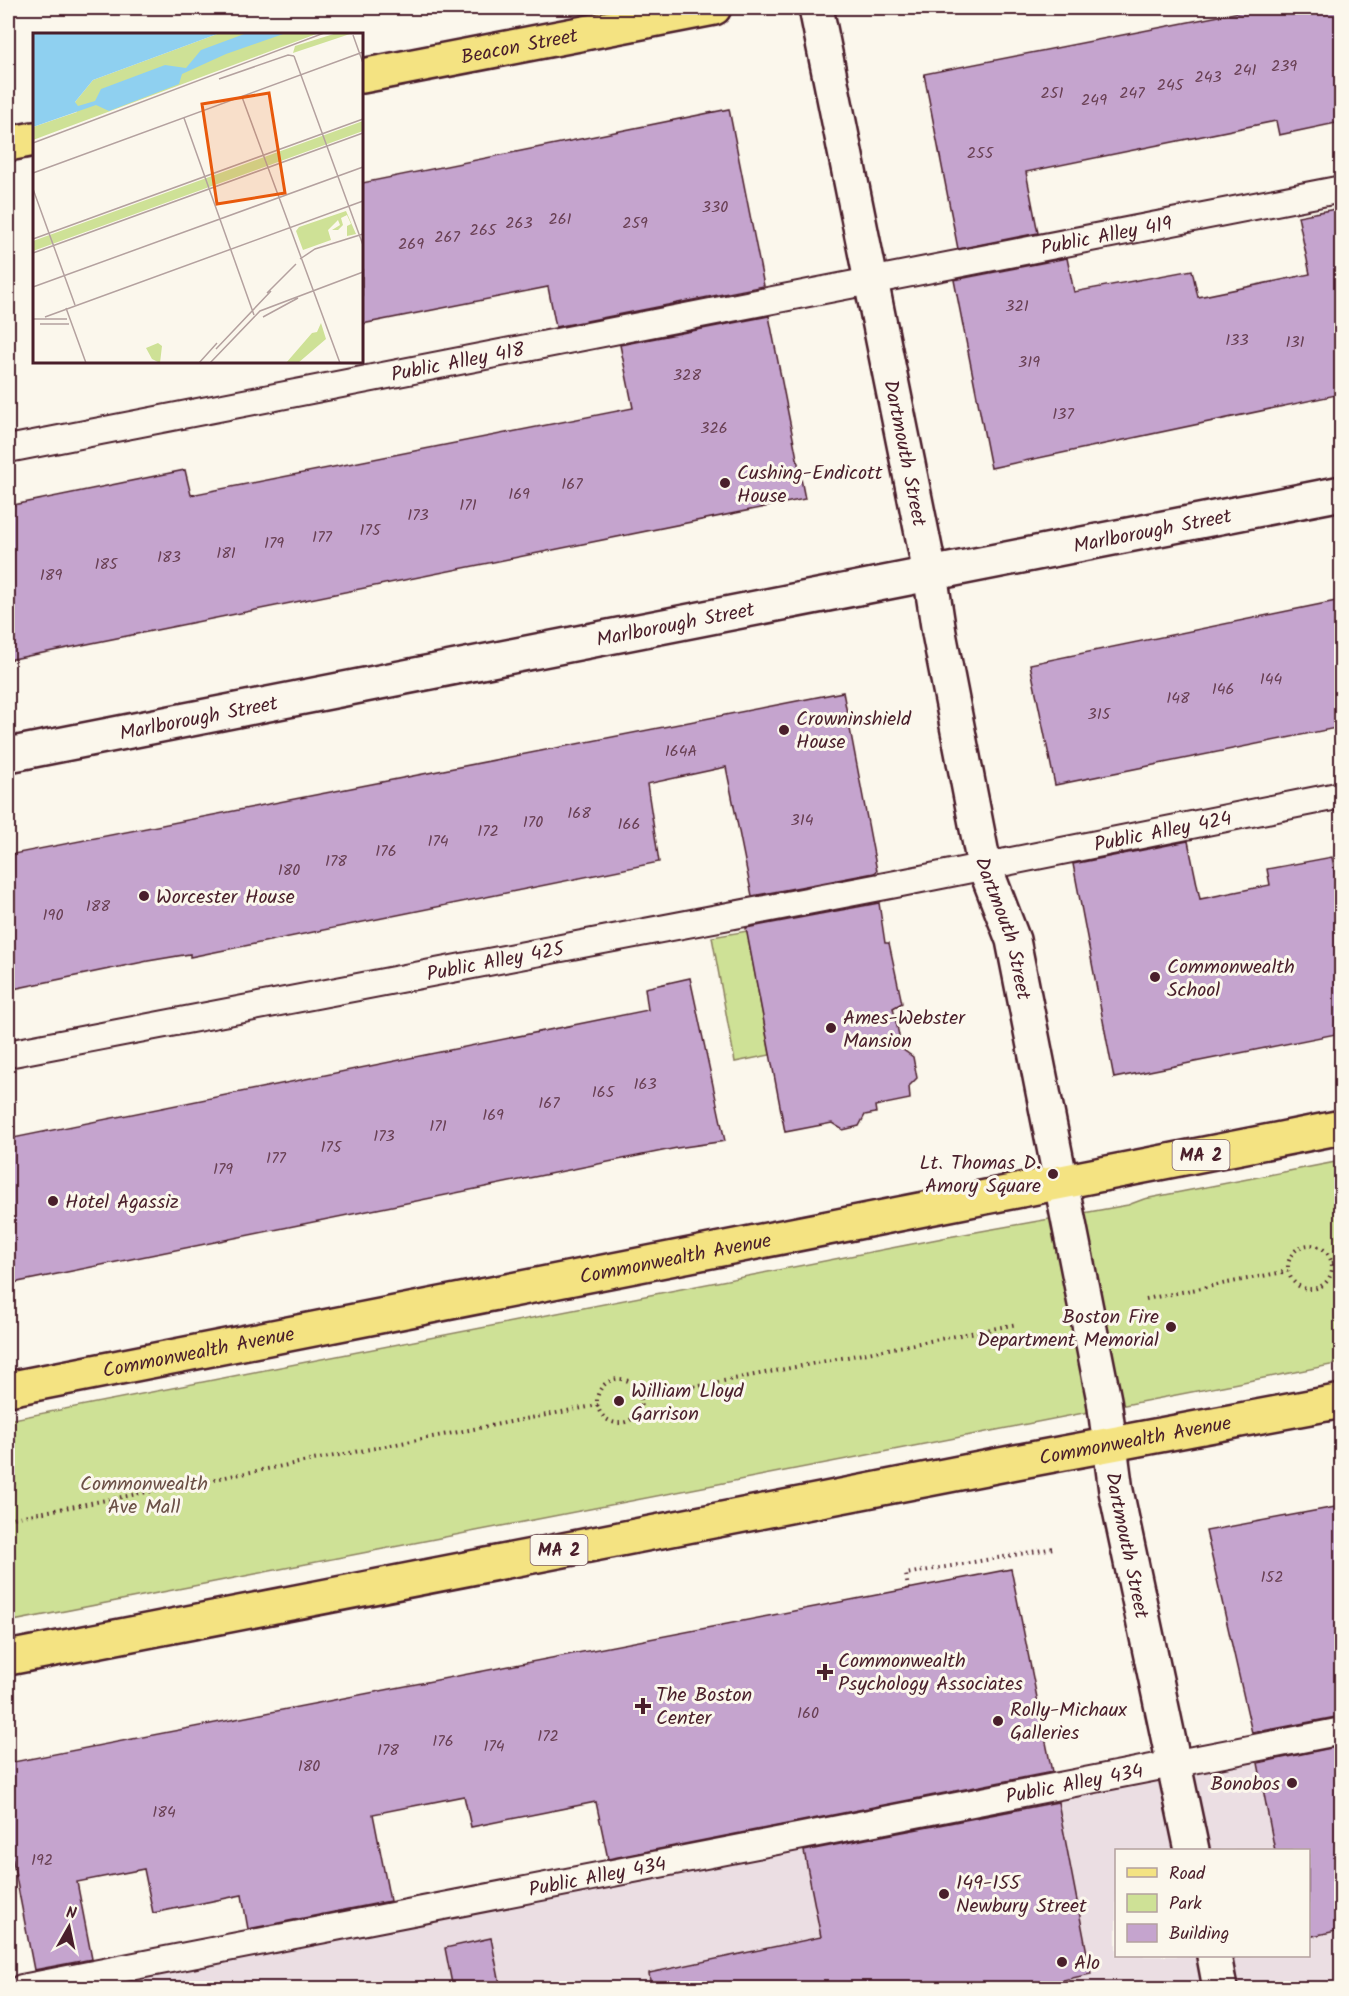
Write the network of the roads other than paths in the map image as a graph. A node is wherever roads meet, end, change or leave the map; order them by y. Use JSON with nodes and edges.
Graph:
{"nodes":[{"id":1,"x":714,"y":8,"type":"edge"},
{"id":2,"x":816,"y":8,"type":"edge"},
{"id":3,"x":363,"y":76,"type":"edge"},
{"id":4,"x":33,"y":139,"type":"edge"},
{"id":5,"x":8,"y":144,"type":"edge"},
{"id":6,"x":1341,"y":189,"type":"edge"},
{"id":7,"x":872,"y":281,"type":"junction"},
{"id":8,"x":8,"y":449,"type":"edge"},
{"id":9,"x":1341,"y":494,"type":"edge"},
{"id":10,"x":930,"y":573,"type":"junction"},
{"id":11,"x":8,"y":754,"type":"edge"},
{"id":12,"x":1341,"y":795,"type":"edge"},
{"id":13,"x":984,"y":865,"type":"junction"},
{"id":14,"x":8,"y":1054,"type":"edge"},
{"id":15,"x":1341,"y":1127,"type":"edge"},
{"id":16,"x":1061,"y":1182,"type":"junction"},
{"id":17,"x":8,"y":1389,"type":"edge"},
{"id":18,"x":1341,"y":1401,"type":"edge"},
{"id":19,"x":1111,"y":1445,"type":"junction"},
{"id":20,"x":8,"y":1658,"type":"edge"},
{"id":21,"x":1341,"y":1731,"type":"edge"},
{"id":22,"x":1174,"y":1765,"type":"junction"},
{"id":23,"x":1192,"y":1849,"type":"edge"},
{"id":24,"x":1214,"y":1957,"type":"edge"},
{"id":25,"x":22,"y":1989,"type":"edge"},
{"id":26,"x":1220,"y":1989,"type":"edge"}],
"edges":[{"from":1,"to":3,"type":"main road","name":"Beacon Street"},
{"from":2,"to":7,"type":"main road","name":"Dartmouth Street"},
{"from":4,"to":5,"type":"main road"},
{"from":6,"to":7,"type":"lane","name":"Public Alley 419"},
{"from":7,"to":8,"type":"lane","name":"Public Alley 418"},
{"from":7,"to":10,"type":"main road","name":"Dartmouth Street"},
{"from":9,"to":10,"type":"main road","name":"Marlborough Street"},
{"from":10,"to":11,"type":"main road","name":"Marlborough Street"},
{"from":10,"to":13,"type":"main road","name":"Dartmouth Street"},
{"from":12,"to":13,"type":"lane","name":"Public Alley 424"},
{"from":13,"to":14,"type":"lane","name":"Public Alley 425"},
{"from":13,"to":16,"type":"main road","name":"Dartmouth Street"},
{"from":15,"to":16,"type":"main road","name":"Commonwealth Avenue","number":"MA 2"},
{"from":16,"to":17,"type":"main road","name":"Commonwealth Avenue","number":"MA 2"},
{"from":16,"to":19,"type":"main road","name":"Dartmouth Street"},
{"from":18,"to":19,"type":"main road","name":"Commonwealth Avenue","number":"MA 2"},
{"from":19,"to":20,"type":"main road","name":"Commonwealth Avenue","number":"MA 2"},
{"from":19,"to":22,"type":"main road","name":"Dartmouth Street"},
{"from":21,"to":22,"type":"lane","name":"Public Alley 434"},
{"from":22,"to":23,"type":"main road","name":"Dartmouth Street"},
{"from":22,"to":25,"type":"lane","name":"Public Alley 434"},
{"from":24,"to":26,"type":"main road"}]}
